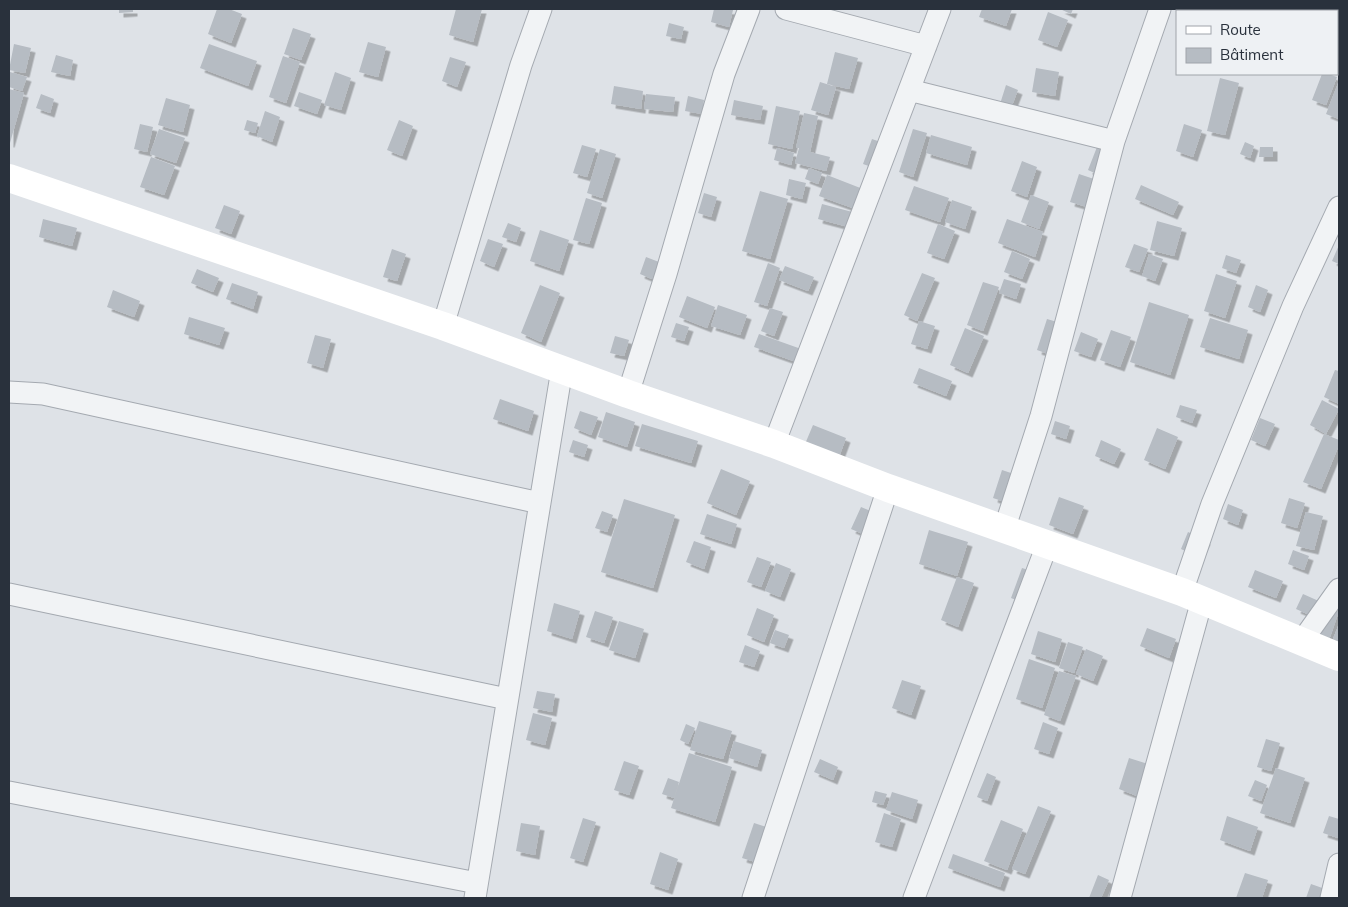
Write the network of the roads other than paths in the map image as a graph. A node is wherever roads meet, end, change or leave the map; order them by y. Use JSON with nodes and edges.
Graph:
{"nodes":[{"id":1,"x":541,"y":9,"type":"edge"},
{"id":2,"x":749,"y":9,"type":"edge"},
{"id":3,"x":786,"y":9,"type":"edge"},
{"id":4,"x":940,"y":9,"type":"edge"},
{"id":5,"x":1160,"y":9,"type":"edge"},
{"id":6,"x":926,"y":46,"type":"junction"},
{"id":7,"x":909,"y":90,"type":"junction"},
{"id":8,"x":1114,"y":141,"type":"junction"},
{"id":9,"x":9,"y":178,"type":"edge"},
{"id":10,"x":1339,"y":207,"type":"edge"},
{"id":11,"x":444,"y":326,"type":"junction"},
{"id":12,"x":562,"y":370,"type":"junction"},
{"id":13,"x":9,"y":392,"type":"edge"},
{"id":14,"x":628,"y":394,"type":"junction"},
{"id":15,"x":774,"y":444,"type":"junction"},
{"id":16,"x":888,"y":488,"type":"junction"},
{"id":17,"x":540,"y":503,"type":"junction"},
{"id":18,"x":1004,"y":530,"type":"junction"},
{"id":19,"x":1047,"y":545,"type":"junction"},
{"id":20,"x":1339,"y":588,"type":"edge"},
{"id":21,"x":9,"y":594,"type":"edge"},
{"id":22,"x":1192,"y":596,"type":"junction"},
{"id":23,"x":1302,"y":641,"type":"junction"},
{"id":24,"x":1339,"y":657,"type":"edge"},
{"id":25,"x":508,"y":699,"type":"junction"},
{"id":26,"x":9,"y":792,"type":"edge"},
{"id":27,"x":1339,"y":864,"type":"edge"},
{"id":28,"x":476,"y":891,"type":"edge"},
{"id":29,"x":753,"y":898,"type":"edge"},
{"id":30,"x":914,"y":898,"type":"edge"},
{"id":31,"x":1120,"y":898,"type":"edge"},
{"id":32,"x":1331,"y":898,"type":"edge"}],
"edges":[{"from":1,"to":11,"type":"street"},
{"from":2,"to":14,"type":"street"},
{"from":3,"to":6,"type":"street"},
{"from":4,"to":6,"type":"street"},
{"from":5,"to":8,"type":"street"},
{"from":6,"to":7,"type":"street"},
{"from":7,"to":8,"type":"street"},
{"from":7,"to":15,"type":"street"},
{"from":8,"to":18,"type":"street"},
{"from":9,"to":11,"type":"street"},
{"from":10,"to":22,"type":"street"},
{"from":11,"to":12,"type":"street"},
{"from":12,"to":14,"type":"street"},
{"from":12,"to":17,"type":"street"},
{"from":13,"to":17,"type":"street"},
{"from":14,"to":15,"type":"street"},
{"from":15,"to":16,"type":"street"},
{"from":16,"to":18,"type":"street"},
{"from":16,"to":29,"type":"street"},
{"from":17,"to":25,"type":"street"},
{"from":18,"to":19,"type":"street"},
{"from":19,"to":22,"type":"street"},
{"from":19,"to":30,"type":"street"},
{"from":20,"to":23,"type":"street"},
{"from":21,"to":25,"type":"street"},
{"from":22,"to":23,"type":"street"},
{"from":22,"to":31,"type":"street"},
{"from":23,"to":24,"type":"street"},
{"from":25,"to":28,"type":"street"},
{"from":26,"to":28,"type":"street"},
{"from":27,"to":32,"type":"street"}]}
